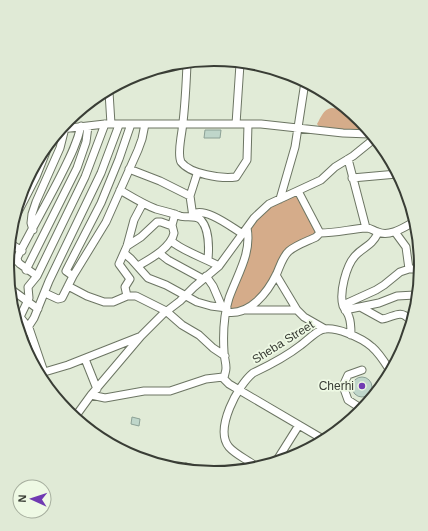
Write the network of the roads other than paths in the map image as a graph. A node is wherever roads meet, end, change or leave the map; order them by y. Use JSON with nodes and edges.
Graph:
{"nodes":[{"id":1,"x":187,"y":67,"type":"edge"},
{"id":2,"x":240,"y":67,"type":"edge"},
{"id":3,"x":304,"y":87,"type":"edge"},
{"id":4,"x":109,"y":95,"type":"edge"},
{"id":5,"x":111,"y":124,"type":"junction"},
{"id":6,"x":131,"y":124,"type":"junction"},
{"id":7,"x":145,"y":124,"type":"junction"},
{"id":8,"x":236,"y":124,"type":"junction"},
{"id":9,"x":248,"y":124,"type":"junction"},
{"id":10,"x":183,"y":125,"type":"junction"},
{"id":11,"x":84,"y":126,"type":"junction"},
{"id":12,"x":69,"y":128,"type":"edge"},
{"id":13,"x":298,"y":128,"type":"junction"},
{"id":14,"x":364,"y":134,"type":"edge"},
{"id":15,"x":62,"y":136,"type":"edge"},
{"id":16,"x":371,"y":142,"type":"edge"},
{"id":17,"x":348,"y":159,"type":"junction"},
{"id":18,"x":129,"y":169,"type":"junction"},
{"id":19,"x":197,"y":174,"type":"junction"},
{"id":20,"x":392,"y":174,"type":"edge"},
{"id":21,"x":352,"y":178,"type":"junction"},
{"id":22,"x":120,"y":190,"type":"junction"},
{"id":23,"x":298,"y":191,"type":"junction"},
{"id":24,"x":190,"y":196,"type":"junction"},
{"id":25,"x":26,"y":197,"type":"edge"},
{"id":26,"x":280,"y":199,"type":"junction"},
{"id":27,"x":36,"y":202,"type":"junction"},
{"id":28,"x":143,"y":203,"type":"junction"},
{"id":29,"x":176,"y":214,"type":"junction"},
{"id":30,"x":193,"y":216,"type":"junction"},
{"id":31,"x":39,"y":219,"type":"junction"},
{"id":32,"x":410,"y":224,"type":"edge"},
{"id":33,"x":48,"y":225,"type":"junction"},
{"id":34,"x":172,"y":226,"type":"junction"},
{"id":35,"x":366,"y":228,"type":"junction"},
{"id":36,"x":33,"y":230,"type":"junction"},
{"id":37,"x":245,"y":231,"type":"junction"},
{"id":38,"x":395,"y":232,"type":"junction"},
{"id":39,"x":378,"y":233,"type":"junction"},
{"id":40,"x":320,"y":234,"type":"junction"},
{"id":41,"x":171,"y":241,"type":"junction"},
{"id":42,"x":15,"y":246,"type":"edge"},
{"id":43,"x":126,"y":250,"type":"junction"},
{"id":44,"x":22,"y":251,"type":"junction"},
{"id":45,"x":159,"y":253,"type":"junction"},
{"id":46,"x":208,"y":259,"type":"junction"},
{"id":47,"x":138,"y":266,"type":"junction"},
{"id":48,"x":219,"y":266,"type":"junction"},
{"id":49,"x":409,"y":269,"type":"junction"},
{"id":50,"x":414,"y":269,"type":"edge"},
{"id":51,"x":26,"y":270,"type":"junction"},
{"id":52,"x":276,"y":275,"type":"junction"},
{"id":53,"x":36,"y":276,"type":"junction"},
{"id":54,"x":73,"y":276,"type":"junction"},
{"id":55,"x":204,"y":278,"type":"junction"},
{"id":56,"x":68,"y":286,"type":"junction"},
{"id":57,"x":16,"y":293,"type":"edge"},
{"id":58,"x":45,"y":293,"type":"junction"},
{"id":59,"x":186,"y":295,"type":"junction"},
{"id":60,"x":412,"y":295,"type":"edge"},
{"id":61,"x":127,"y":296,"type":"junction"},
{"id":62,"x":28,"y":302,"type":"junction"},
{"id":63,"x":344,"y":308,"type":"junction"},
{"id":64,"x":362,"y":308,"type":"junction"},
{"id":65,"x":38,"y":309,"type":"junction"},
{"id":66,"x":225,"y":309,"type":"junction"},
{"id":67,"x":245,"y":310,"type":"junction"},
{"id":68,"x":297,"y":310,"type":"junction"},
{"id":69,"x":166,"y":311,"type":"junction"},
{"id":70,"x":20,"y":313,"type":"edge"},
{"id":71,"x":407,"y":317,"type":"edge"},
{"id":72,"x":22,"y":319,"type":"edge"},
{"id":73,"x":29,"y":328,"type":"junction"},
{"id":74,"x":325,"y":329,"type":"junction"},
{"id":75,"x":26,"y":333,"type":"edge"},
{"id":76,"x":351,"y":335,"type":"junction"},
{"id":77,"x":141,"y":336,"type":"junction"},
{"id":78,"x":224,"y":356,"type":"junction"},
{"id":79,"x":85,"y":359,"type":"junction"},
{"id":80,"x":39,"y":361,"type":"edge"},
{"id":81,"x":387,"y":366,"type":"edge"},
{"id":82,"x":362,"y":370,"type":"dead end"},
{"id":83,"x":45,"y":371,"type":"edge"},
{"id":84,"x":223,"y":377,"type":"junction"},
{"id":85,"x":97,"y":389,"type":"junction"},
{"id":86,"x":240,"y":389,"type":"junction"},
{"id":87,"x":91,"y":395,"type":"junction"},
{"id":88,"x":356,"y":406,"type":"edge"},
{"id":89,"x":78,"y":412,"type":"edge"},
{"id":90,"x":299,"y":425,"type":"junction"},
{"id":91,"x":318,"y":436,"type":"edge"},
{"id":92,"x":281,"y":454,"type":"edge"},
{"id":93,"x":250,"y":462,"type":"edge"}],
"edges":[{"from":1,"to":10,"type":"street"},
{"from":2,"to":8,"type":"street"},
{"from":3,"to":13,"type":"street"},
{"from":4,"to":5,"type":"street"},
{"from":5,"to":6,"type":"street"},
{"from":5,"to":11,"type":"street"},
{"from":5,"to":53,"type":"street"},
{"from":5,"to":58,"type":"street"},
{"from":6,"to":7,"type":"street"},
{"from":6,"to":54,"type":"street"},
{"from":7,"to":10,"type":"street"},
{"from":7,"to":18,"type":"street"},
{"from":8,"to":9,"type":"street"},
{"from":8,"to":10,"type":"street"},
{"from":9,"to":13,"type":"street"},
{"from":9,"to":19,"type":"street"},
{"from":10,"to":19,"type":"street"},
{"from":11,"to":12,"type":"street"},
{"from":11,"to":31,"type":"street"},
{"from":11,"to":33,"type":"street"},
{"from":13,"to":14,"type":"street"},
{"from":13,"to":26,"type":"street"},
{"from":15,"to":27,"type":"street"},
{"from":16,"to":17,"type":"street"},
{"from":17,"to":21,"type":"street"},
{"from":17,"to":23,"type":"street"},
{"from":18,"to":22,"type":"street"},
{"from":18,"to":24,"type":"street"},
{"from":19,"to":24,"type":"street"},
{"from":20,"to":21,"type":"street"},
{"from":21,"to":35,"type":"street"},
{"from":22,"to":28,"type":"street"},
{"from":22,"to":54,"type":"street"},
{"from":23,"to":26,"type":"street"},
{"from":23,"to":40,"type":"street"},
{"from":24,"to":30,"type":"street"},
{"from":25,"to":27,"type":"street"},
{"from":26,"to":37,"type":"street"},
{"from":27,"to":36,"type":"street"},
{"from":28,"to":29,"type":"street"},
{"from":28,"to":43,"type":"street"},
{"from":29,"to":30,"type":"street"},
{"from":29,"to":34,"type":"street"},
{"from":30,"to":37,"type":"street"},
{"from":30,"to":46,"type":"street"},
{"from":31,"to":33,"type":"street"},
{"from":31,"to":36,"type":"street"},
{"from":32,"to":38,"type":"street"},
{"from":33,"to":51,"type":"street"},
{"from":34,"to":41,"type":"street"},
{"from":34,"to":43,"type":"street"},
{"from":35,"to":39,"type":"street"},
{"from":35,"to":40,"type":"street"},
{"from":36,"to":44,"type":"street"},
{"from":37,"to":48,"type":"street"},
{"from":37,"to":66,"type":"street"},
{"from":38,"to":39,"type":"street"},
{"from":38,"to":49,"type":"street"},
{"from":39,"to":63,"type":"street"},
{"from":40,"to":52,"type":"street"},
{"from":41,"to":45,"type":"street"},
{"from":41,"to":46,"type":"street"},
{"from":42,"to":44,"type":"street"},
{"from":43,"to":47,"type":"street"},
{"from":43,"to":61,"type":"street"},
{"from":44,"to":51,"type":"street"},
{"from":45,"to":47,"type":"street"},
{"from":45,"to":55,"type":"street"},
{"from":46,"to":48,"type":"street"},
{"from":47,"to":59,"type":"street"},
{"from":48,"to":55,"type":"street"},
{"from":49,"to":50,"type":"street"},
{"from":49,"to":63,"type":"street"},
{"from":51,"to":53,"type":"street"},
{"from":52,"to":67,"type":"street"},
{"from":52,"to":68,"type":"street"},
{"from":53,"to":62,"type":"street"},
{"from":54,"to":56,"type":"street"},
{"from":55,"to":59,"type":"street"},
{"from":55,"to":66,"type":"street"},
{"from":56,"to":58,"type":"street"},
{"from":56,"to":61,"type":"street"},
{"from":57,"to":62,"type":"street"},
{"from":58,"to":65,"type":"street"},
{"from":59,"to":66,"type":"street"},
{"from":59,"to":69,"type":"street"},
{"from":60,"to":64,"type":"street"},
{"from":61,"to":69,"type":"street"},
{"from":62,"to":65,"type":"street"},
{"from":62,"to":70,"type":"street"},
{"from":63,"to":64,"type":"street"},
{"from":63,"to":76,"type":"street"},
{"from":64,"to":71,"type":"street"},
{"from":65,"to":73,"type":"street"},
{"from":66,"to":67,"type":"street"},
{"from":66,"to":78,"type":"street"},
{"from":67,"to":68,"type":"street"},
{"from":68,"to":74,"type":"street"},
{"from":69,"to":77,"type":"street"},
{"from":69,"to":78,"type":"street"},
{"from":72,"to":73,"type":"street"},
{"from":73,"to":75,"type":"street"},
{"from":73,"to":80,"type":"street"},
{"from":74,"to":76,"type":"street","name":"Sheba Street"},
{"from":74,"to":86,"type":"street","name":"Sheba Street"},
{"from":76,"to":81,"type":"street","name":"Sheba Street"},
{"from":77,"to":79,"type":"street"},
{"from":77,"to":85,"type":"street"},
{"from":78,"to":84,"type":"street"},
{"from":79,"to":83,"type":"street"},
{"from":79,"to":85,"type":"street"},
{"from":82,"to":88,"type":"street"},
{"from":84,"to":86,"type":"street"},
{"from":84,"to":87,"type":"street"},
{"from":85,"to":87,"type":"street"},
{"from":86,"to":90,"type":"street"},
{"from":86,"to":93,"type":"street"},
{"from":87,"to":89,"type":"street"},
{"from":90,"to":91,"type":"street"},
{"from":90,"to":92,"type":"street"}]}
